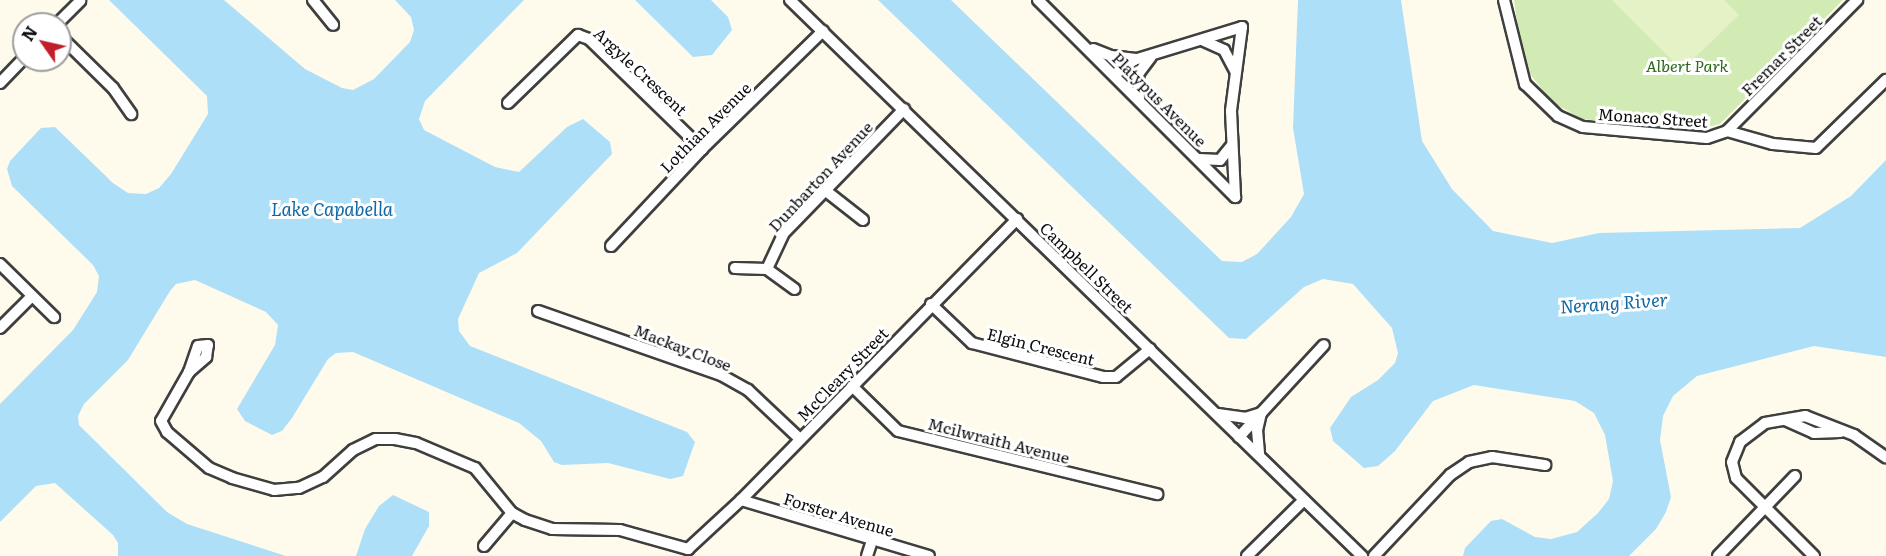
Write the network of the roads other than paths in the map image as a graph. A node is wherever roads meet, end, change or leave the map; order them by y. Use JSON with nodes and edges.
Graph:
{"nodes":[{"id":1,"x":313,"y":0,"type":"edge"},
{"id":2,"x":790,"y":0,"type":"edge"},
{"id":3,"x":1038,"y":0,"type":"edge"},
{"id":4,"x":1047,"y":0,"type":"edge"},
{"id":5,"x":1504,"y":0,"type":"edge"},
{"id":6,"x":1857,"y":0,"type":"edge"},
{"id":7,"x":80,"y":1,"type":"edge"},
{"id":8,"x":69,"y":12,"type":"edge"},
{"id":9,"x":1062,"y":23,"type":"junction"},
{"id":10,"x":333,"y":25,"type":"dead end"},
{"id":11,"x":823,"y":31,"type":"junction"},
{"id":12,"x":1199,"y":42,"type":"junction"},
{"id":13,"x":1084,"y":45,"type":"junction"},
{"id":14,"x":72,"y":48,"type":"edge"},
{"id":15,"x":1157,"y":54,"type":"junction"},
{"id":16,"x":1142,"y":58,"type":"junction"},
{"id":17,"x":12,"y":70,"type":"edge"},
{"id":18,"x":1235,"y":72,"type":"junction"},
{"id":19,"x":1114,"y":75,"type":"junction"},
{"id":20,"x":1886,"y":80,"type":"edge"},
{"id":21,"x":0,"y":83,"type":"edge"},
{"id":22,"x":508,"y":103,"type":"dead end"},
{"id":23,"x":1143,"y":105,"type":"junction"},
{"id":24,"x":904,"y":109,"type":"junction"},
{"id":25,"x":131,"y":114,"type":"dead end"},
{"id":26,"x":1726,"y":131,"type":"junction"},
{"id":27,"x":1232,"y":145,"type":"junction"},
{"id":28,"x":702,"y":149,"type":"junction"},
{"id":29,"x":1197,"y":158,"type":"junction"},
{"id":30,"x":826,"y":191,"type":"junction"},
{"id":31,"x":1017,"y":219,"type":"junction"},
{"id":32,"x":863,"y":220,"type":"dead end"},
{"id":33,"x":611,"y":246,"type":"dead end"},
{"id":34,"x":0,"y":264,"type":"edge"},
{"id":35,"x":735,"y":268,"type":"dead end"},
{"id":36,"x":767,"y":269,"type":"junction"},
{"id":37,"x":795,"y":289,"type":"dead end"},
{"id":38,"x":32,"y":296,"type":"junction"},
{"id":39,"x":931,"y":304,"type":"junction"},
{"id":40,"x":538,"y":311,"type":"dead end"},
{"id":41,"x":54,"y":317,"type":"dead end"},
{"id":42,"x":0,"y":328,"type":"edge"},
{"id":43,"x":1324,"y":345,"type":"dead end"},
{"id":44,"x":1149,"y":349,"type":"junction"},
{"id":45,"x":189,"y":372,"type":"dead end"},
{"id":46,"x":852,"y":386,"type":"junction"},
{"id":47,"x":1215,"y":412,"type":"junction"},
{"id":48,"x":1261,"y":413,"type":"junction"},
{"id":49,"x":1816,"y":418,"type":"junction"},
{"id":50,"x":1785,"y":420,"type":"junction"},
{"id":51,"x":1841,"y":432,"type":"junction"},
{"id":52,"x":1814,"y":433,"type":"junction"},
{"id":53,"x":1239,"y":436,"type":"junction"},
{"id":54,"x":800,"y":439,"type":"junction"},
{"id":55,"x":1260,"y":457,"type":"junction"},
{"id":56,"x":1886,"y":457,"type":"edge"},
{"id":57,"x":1545,"y":465,"type":"dead end"},
{"id":58,"x":1795,"y":476,"type":"dead end"},
{"id":59,"x":1157,"y":494,"type":"dead end"},
{"id":60,"x":741,"y":500,"type":"junction"},
{"id":61,"x":1304,"y":500,"type":"junction"},
{"id":62,"x":1764,"y":507,"type":"junction"},
{"id":63,"x":512,"y":513,"type":"junction"},
{"id":64,"x":872,"y":541,"type":"junction"},
{"id":65,"x":484,"y":546,"type":"dead end"},
{"id":66,"x":867,"y":556,"type":"edge"},
{"id":67,"x":929,"y":556,"type":"edge"},
{"id":68,"x":1247,"y":556,"type":"edge"},
{"id":69,"x":1362,"y":556,"type":"edge"},
{"id":70,"x":1374,"y":556,"type":"edge"},
{"id":71,"x":1718,"y":556,"type":"edge"},
{"id":72,"x":1814,"y":556,"type":"edge"}],
"edges":[{"from":1,"to":10,"type":"street"},
{"from":2,"to":11,"type":"street","name":"Campbell Street"},
{"from":3,"to":9,"type":"street","name":"Platypus Avenue"},
{"from":4,"to":9,"type":"street","name":"Platypus Avenue"},
{"from":5,"to":26,"type":"street","name":"Monaco Street"},
{"from":6,"to":26,"type":"street","name":"Fremar Street"},
{"from":7,"to":8,"type":"street"},
{"from":9,"to":13,"type":"street","name":"Platypus Avenue"},
{"from":11,"to":24,"type":"street","name":"Campbell Street"},
{"from":11,"to":28,"type":"street","name":"Lothian Avenue"},
{"from":12,"to":15,"type":"street"},
{"from":12,"to":18,"type":"street"},
{"from":12,"to":18,"type":"street"},
{"from":13,"to":16,"type":"street"},
{"from":13,"to":19,"type":"street","name":"Platypus Avenue"},
{"from":14,"to":25,"type":"street"},
{"from":15,"to":16,"type":"street"},
{"from":15,"to":23,"type":"street"},
{"from":16,"to":19,"type":"street"},
{"from":17,"to":21,"type":"street"},
{"from":18,"to":27,"type":"street"},
{"from":19,"to":23,"type":"street","name":"Platypus Avenue"},
{"from":20,"to":26,"type":"street","name":"Monaco Street"},
{"from":22,"to":28,"type":"street","name":"Argyle Crescent"},
{"from":23,"to":29,"type":"street","name":"Platypus Avenue"},
{"from":24,"to":30,"type":"street","name":"Dunbarton Avenue"},
{"from":24,"to":31,"type":"street","name":"Campbell Street"},
{"from":27,"to":29,"type":"street"},
{"from":27,"to":29,"type":"street","name":"Platypus Avenue"},
{"from":28,"to":33,"type":"street","name":"Lothian Avenue"},
{"from":30,"to":32,"type":"street"},
{"from":30,"to":36,"type":"street","name":"Dunbarton Avenue"},
{"from":31,"to":39,"type":"street","name":"McCleary Street"},
{"from":31,"to":44,"type":"street","name":"Campbell Street"},
{"from":34,"to":38,"type":"street"},
{"from":35,"to":36,"type":"street"},
{"from":36,"to":37,"type":"street"},
{"from":38,"to":41,"type":"street"},
{"from":38,"to":42,"type":"street"},
{"from":39,"to":44,"type":"street","name":"Elgin Crescent"},
{"from":39,"to":46,"type":"street","name":"McCleary Street"},
{"from":40,"to":54,"type":"street","name":"Mackay Close"},
{"from":43,"to":48,"type":"street"},
{"from":44,"to":47,"type":"street","name":"Campbell Street"},
{"from":45,"to":63,"type":"street"},
{"from":46,"to":54,"type":"street","name":"McCleary Street"},
{"from":46,"to":59,"type":"street","name":"Mcilwraith Avenue"},
{"from":47,"to":48,"type":"street"},
{"from":47,"to":53,"type":"street","name":"Campbell Street"},
{"from":48,"to":53,"type":"street"},
{"from":48,"to":55,"type":"street"},
{"from":49,"to":50,"type":"street"},
{"from":49,"to":51,"type":"street"},
{"from":49,"to":52,"type":"street"},
{"from":50,"to":52,"type":"street"},
{"from":50,"to":62,"type":"street"},
{"from":51,"to":52,"type":"street"},
{"from":51,"to":56,"type":"street"},
{"from":53,"to":55,"type":"street","name":"Campbell Street"},
{"from":54,"to":60,"type":"street","name":"McCleary Street"},
{"from":55,"to":61,"type":"street","name":"Campbell Street"},
{"from":57,"to":70,"type":"street"},
{"from":58,"to":62,"type":"street"},
{"from":60,"to":63,"type":"street","name":"McCleary Street"},
{"from":60,"to":64,"type":"street","name":"Forster Avenue"},
{"from":61,"to":68,"type":"street"},
{"from":61,"to":69,"type":"street","name":"Campbell Street"},
{"from":62,"to":71,"type":"street"},
{"from":62,"to":72,"type":"street"},
{"from":63,"to":65,"type":"street"},
{"from":64,"to":66,"type":"street"},
{"from":64,"to":67,"type":"street","name":"Forster Avenue"}]}
